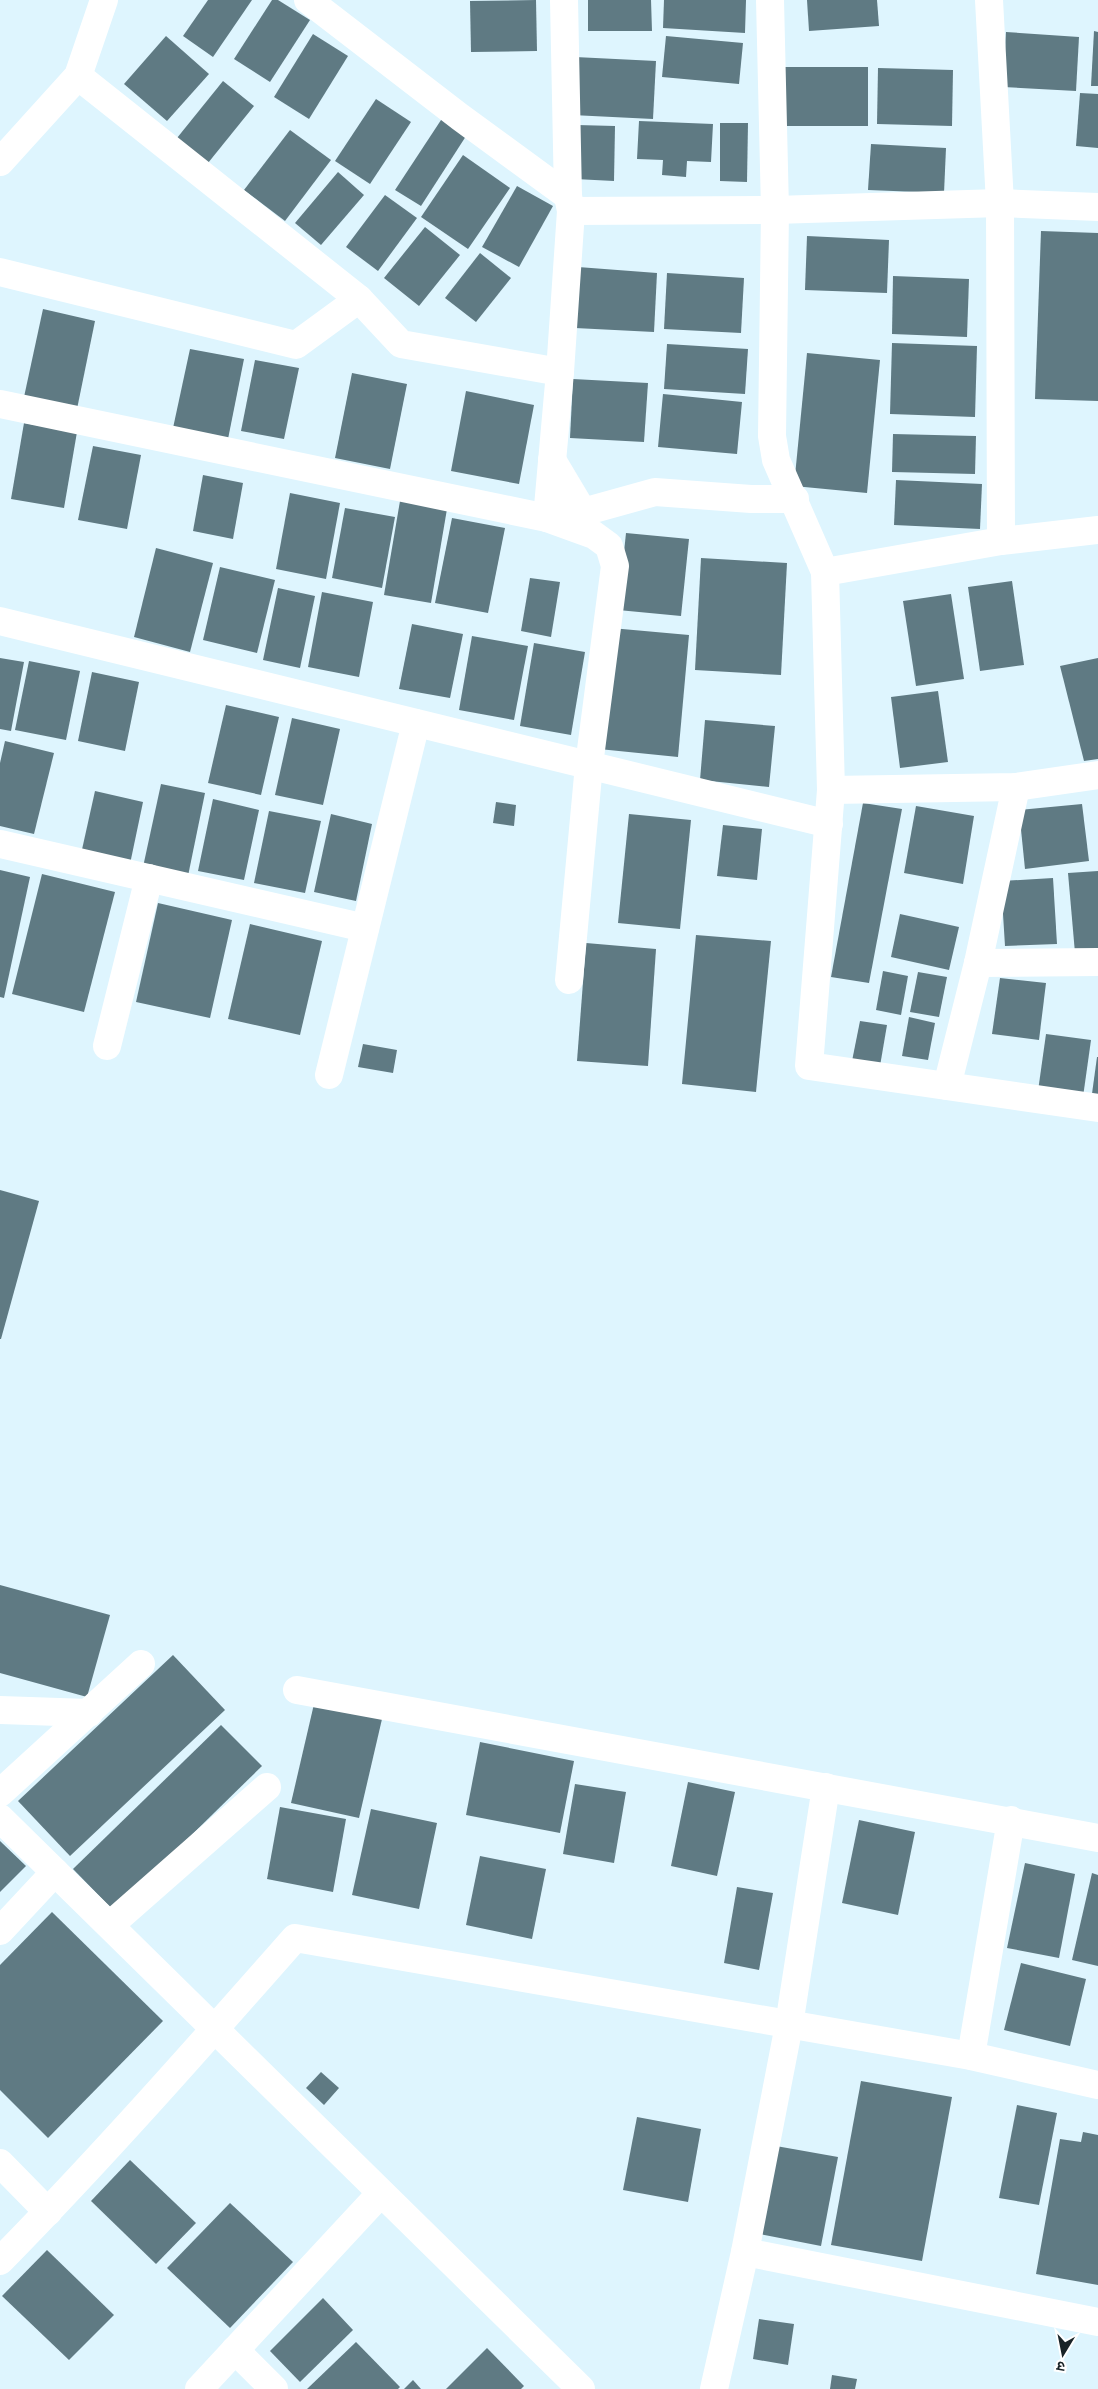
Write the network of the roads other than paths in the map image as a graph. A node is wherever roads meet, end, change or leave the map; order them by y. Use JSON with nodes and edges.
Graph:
{"nodes":[{"id":1,"x":104,"y":0,"type":"edge"},
{"id":2,"x":308,"y":0,"type":"edge"},
{"id":3,"x":564,"y":0,"type":"edge"},
{"id":4,"x":770,"y":0,"type":"edge"},
{"id":5,"x":989,"y":0,"type":"edge"},
{"id":6,"x":78,"y":76,"type":"junction"},
{"id":7,"x":0,"y":162,"type":"edge"},
{"id":8,"x":1000,"y":202,"type":"junction"},
{"id":9,"x":570,"y":204,"type":"junction"},
{"id":10,"x":1098,"y":207,"type":"edge"},
{"id":11,"x":774,"y":210,"type":"junction"},
{"id":12,"x":0,"y":272,"type":"edge"},
{"id":13,"x":359,"y":299,"type":"junction"},
{"id":14,"x":560,"y":372,"type":"junction"},
{"id":15,"x":0,"y":404,"type":"edge"},
{"id":16,"x":552,"y":460,"type":"junction"},
{"id":17,"x":794,"y":499,"type":"junction"},
{"id":18,"x":583,"y":512,"type":"junction"},
{"id":19,"x":547,"y":518,"type":"junction"},
{"id":20,"x":1098,"y":530,"type":"edge"},
{"id":21,"x":1001,"y":541,"type":"junction"},
{"id":22,"x":825,"y":572,"type":"junction"},
{"id":23,"x":0,"y":621,"type":"edge"},
{"id":24,"x":416,"y":723,"type":"junction"},
{"id":25,"x":589,"y":765,"type":"junction"},
{"id":26,"x":1098,"y":775,"type":"edge"},
{"id":27,"x":1016,"y":787,"type":"junction"},
{"id":28,"x":830,"y":790,"type":"junction"},
{"id":29,"x":829,"y":824,"type":"junction"},
{"id":30,"x":0,"y":844,"type":"edge"},
{"id":31,"x":149,"y":878,"type":"junction"},
{"id":32,"x":365,"y":928,"type":"junction"},
{"id":33,"x":1098,"y":962,"type":"edge"},
{"id":34,"x":978,"y":963,"type":"junction"},
{"id":35,"x":569,"y":980,"type":"dead end"},
{"id":36,"x":108,"y":1046,"type":"dead end"},
{"id":37,"x":329,"y":1075,"type":"dead end"},
{"id":38,"x":947,"y":1086,"type":"junction"},
{"id":39,"x":1098,"y":1108,"type":"edge"},
{"id":40,"x":141,"y":1664,"type":"dead end"},
{"id":41,"x":297,"y":1690,"type":"dead end"},
{"id":42,"x":0,"y":1710,"type":"edge"},
{"id":43,"x":89,"y":1713,"type":"junction"},
{"id":44,"x":826,"y":1786,"type":"junction"},
{"id":45,"x":267,"y":1787,"type":"dead end"},
{"id":46,"x":0,"y":1793,"type":"edge"},
{"id":47,"x":0,"y":1818,"type":"edge"},
{"id":48,"x":1011,"y":1820,"type":"junction"},
{"id":49,"x":1098,"y":1838,"type":"edge"},
{"id":50,"x":55,"y":1872,"type":"junction"},
{"id":51,"x":110,"y":1925,"type":"junction"},
{"id":52,"x":0,"y":1931,"type":"edge"},
{"id":53,"x":789,"y":2025,"type":"junction"},
{"id":54,"x":215,"y":2029,"type":"junction"},
{"id":55,"x":971,"y":2056,"type":"junction"},
{"id":56,"x":1098,"y":2085,"type":"edge"},
{"id":57,"x":0,"y":2163,"type":"edge"},
{"id":58,"x":381,"y":2193,"type":"junction"},
{"id":59,"x":48,"y":2212,"type":"junction"},
{"id":60,"x":745,"y":2252,"type":"junction"},
{"id":61,"x":0,"y":2260,"type":"edge"},
{"id":62,"x":1098,"y":2322,"type":"edge"},
{"id":63,"x":235,"y":2350,"type":"junction"},
{"id":64,"x":199,"y":2389,"type":"edge"},
{"id":65,"x":274,"y":2389,"type":"edge"},
{"id":66,"x":581,"y":2389,"type":"edge"},
{"id":67,"x":714,"y":2389,"type":"edge"}],
"edges":[{"from":1,"to":6,"type":"street"},
{"from":2,"to":9,"type":"street"},
{"from":3,"to":9,"type":"street"},
{"from":4,"to":11,"type":"street"},
{"from":5,"to":8,"type":"street"},
{"from":6,"to":7,"type":"street"},
{"from":6,"to":13,"type":"street"},
{"from":8,"to":10,"type":"street"},
{"from":8,"to":11,"type":"street"},
{"from":8,"to":21,"type":"street"},
{"from":9,"to":11,"type":"street"},
{"from":9,"to":14,"type":"street"},
{"from":11,"to":17,"type":"street"},
{"from":12,"to":13,"type":"street"},
{"from":13,"to":14,"type":"street"},
{"from":14,"to":16,"type":"street"},
{"from":15,"to":19,"type":"street"},
{"from":16,"to":18,"type":"street"},
{"from":16,"to":19,"type":"street"},
{"from":17,"to":18,"type":"street"},
{"from":17,"to":22,"type":"street"},
{"from":18,"to":19,"type":"street"},
{"from":19,"to":25,"type":"street"},
{"from":20,"to":21,"type":"street"},
{"from":21,"to":22,"type":"street"},
{"from":22,"to":28,"type":"street"},
{"from":23,"to":24,"type":"street"},
{"from":24,"to":25,"type":"street"},
{"from":24,"to":32,"type":"street"},
{"from":25,"to":29,"type":"street"},
{"from":25,"to":35,"type":"street"},
{"from":26,"to":27,"type":"street"},
{"from":27,"to":28,"type":"street"},
{"from":27,"to":34,"type":"street"},
{"from":28,"to":29,"type":"street"},
{"from":29,"to":38,"type":"street"},
{"from":30,"to":31,"type":"street"},
{"from":31,"to":32,"type":"street"},
{"from":31,"to":36,"type":"street"},
{"from":32,"to":37,"type":"street"},
{"from":33,"to":34,"type":"street"},
{"from":34,"to":38,"type":"street"},
{"from":38,"to":39,"type":"street"},
{"from":40,"to":43,"type":"street"},
{"from":41,"to":44,"type":"street"},
{"from":42,"to":43,"type":"street"},
{"from":43,"to":46,"type":"street"},
{"from":44,"to":48,"type":"street"},
{"from":44,"to":53,"type":"street"},
{"from":45,"to":51,"type":"street"},
{"from":47,"to":50,"type":"street"},
{"from":48,"to":49,"type":"street"},
{"from":48,"to":55,"type":"street"},
{"from":50,"to":51,"type":"street"},
{"from":50,"to":52,"type":"street"},
{"from":51,"to":54,"type":"street"},
{"from":53,"to":54,"type":"street"},
{"from":53,"to":55,"type":"street"},
{"from":53,"to":60,"type":"street"},
{"from":54,"to":58,"type":"street"},
{"from":54,"to":59,"type":"street"},
{"from":55,"to":56,"type":"street"},
{"from":57,"to":59,"type":"street"},
{"from":58,"to":63,"type":"street"},
{"from":58,"to":66,"type":"street"},
{"from":59,"to":61,"type":"street"},
{"from":60,"to":62,"type":"street"},
{"from":60,"to":67,"type":"street"},
{"from":63,"to":64,"type":"street"},
{"from":63,"to":65,"type":"street"}]}
